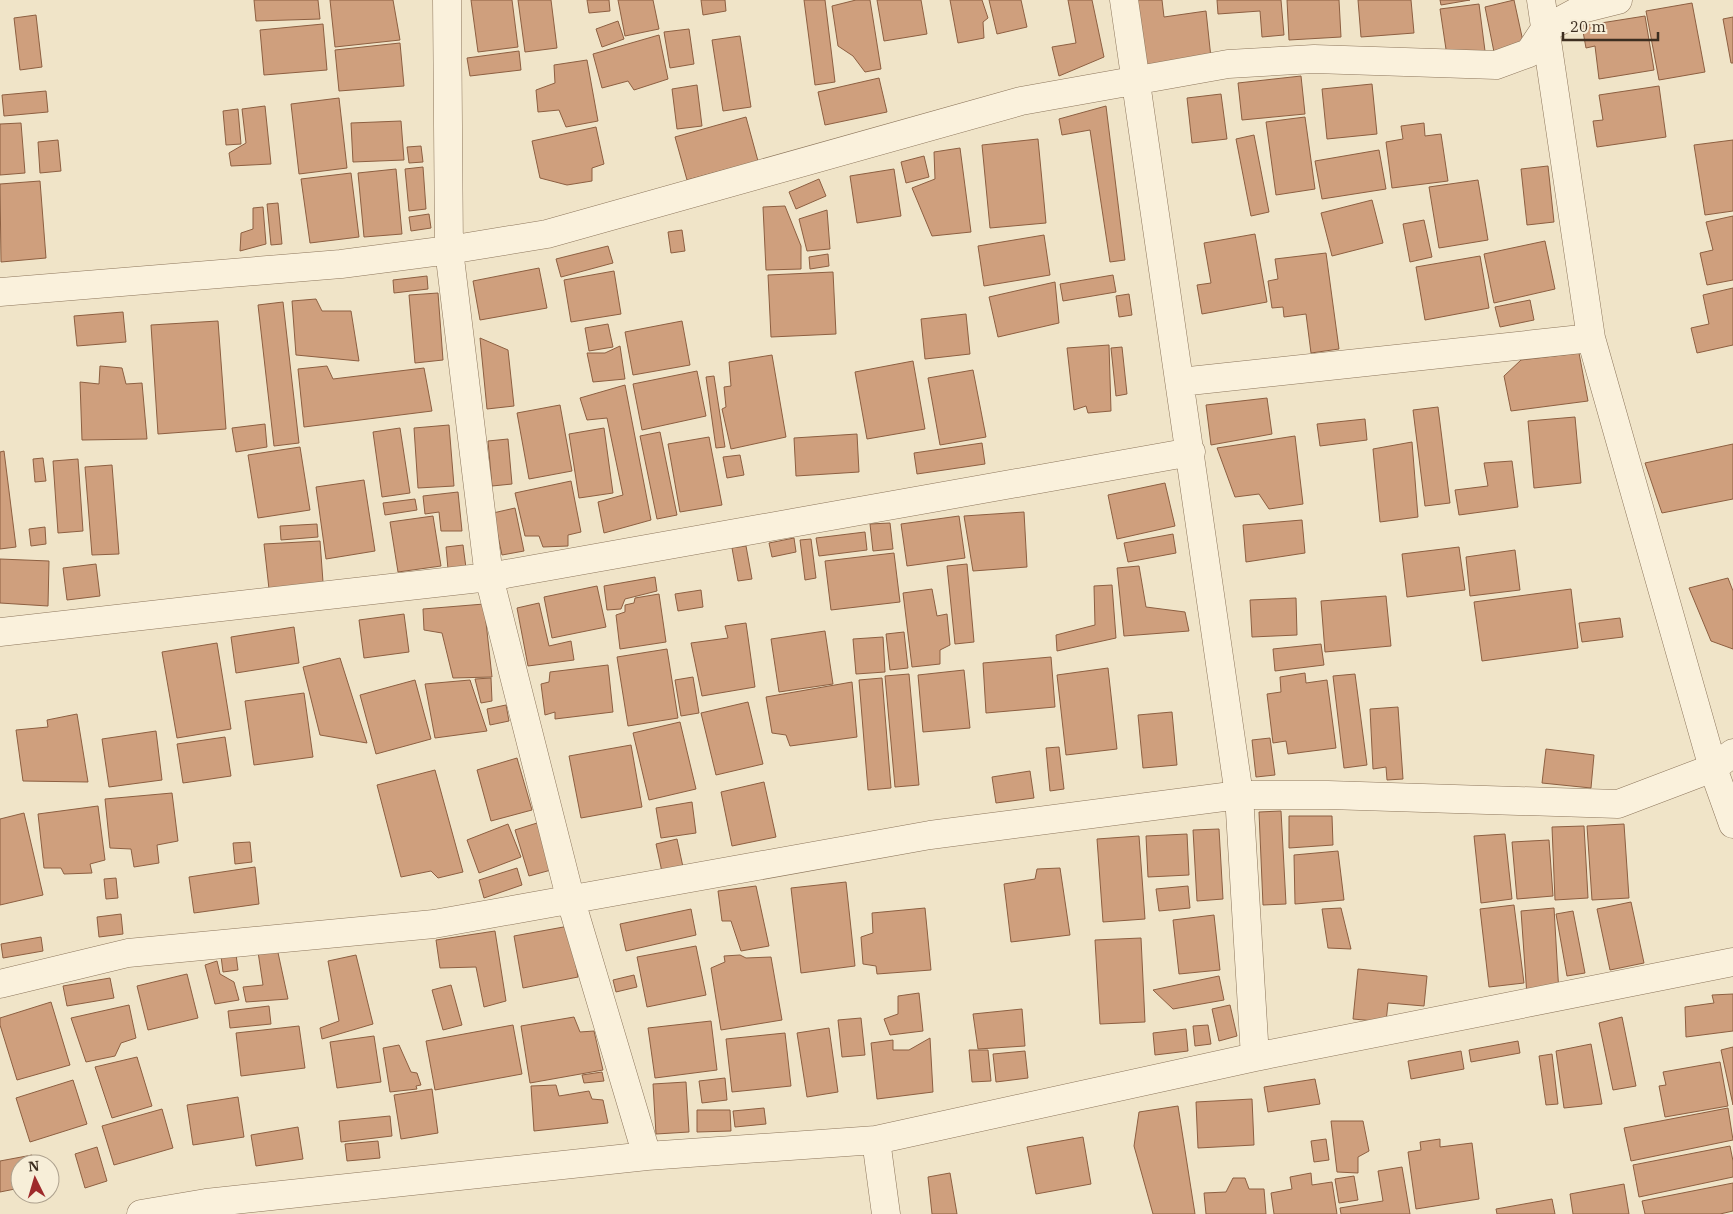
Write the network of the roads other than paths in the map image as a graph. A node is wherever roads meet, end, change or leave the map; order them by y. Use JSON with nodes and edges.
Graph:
{"nodes":[{"id":1,"x":446,"y":0,"type":"edge"},
{"id":2,"x":1124,"y":0,"type":"edge"},
{"id":3,"x":1541,"y":0,"type":"edge"},
{"id":4,"x":1618,"y":0,"type":"edge"},
{"id":5,"x":1546,"y":29,"type":"junction"},
{"id":6,"x":1135,"y":81,"type":"junction"},
{"id":7,"x":449,"y":250,"type":"junction"},
{"id":8,"x":0,"y":292,"type":"edge"},
{"id":9,"x":1591,"y":338,"type":"junction"},
{"id":10,"x":1180,"y":382,"type":"junction"},
{"id":11,"x":1191,"y":452,"type":"junction"},
{"id":12,"x":489,"y":577,"type":"junction"},
{"id":13,"x":0,"y":632,"type":"edge"},
{"id":14,"x":1723,"y":761,"type":"edge"},
{"id":15,"x":1239,"y":795,"type":"junction"},
{"id":16,"x":1733,"y":824,"type":"edge"},
{"id":17,"x":571,"y":900,"type":"junction"},
{"id":18,"x":1733,"y":962,"type":"edge"},
{"id":19,"x":0,"y":984,"type":"edge"},
{"id":20,"x":1256,"y":1057,"type":"junction"},
{"id":21,"x":876,"y":1140,"type":"junction"},
{"id":22,"x":647,"y":1156,"type":"junction"},
{"id":23,"x":207,"y":1208,"type":"edge"},
{"id":24,"x":141,"y":1214,"type":"edge"},
{"id":25,"x":886,"y":1214,"type":"edge"}],
"edges":[{"from":1,"to":7,"type":"street"},
{"from":2,"to":6,"type":"street"},
{"from":3,"to":5,"type":"street"},
{"from":4,"to":5,"type":"street"},
{"from":5,"to":6,"type":"street"},
{"from":5,"to":9,"type":"street"},
{"from":6,"to":7,"type":"street"},
{"from":6,"to":10,"type":"street"},
{"from":7,"to":8,"type":"street"},
{"from":7,"to":12,"type":"street"},
{"from":9,"to":10,"type":"street"},
{"from":9,"to":14,"type":"street"},
{"from":10,"to":11,"type":"street"},
{"from":11,"to":12,"type":"street"},
{"from":11,"to":15,"type":"street"},
{"from":12,"to":13,"type":"street"},
{"from":12,"to":17,"type":"street"},
{"from":14,"to":15,"type":"street"},
{"from":14,"to":16,"type":"street"},
{"from":15,"to":17,"type":"street"},
{"from":15,"to":20,"type":"street"},
{"from":17,"to":19,"type":"street"},
{"from":17,"to":22,"type":"street"},
{"from":18,"to":20,"type":"street"},
{"from":20,"to":21,"type":"street"},
{"from":21,"to":22,"type":"street"},
{"from":21,"to":25,"type":"street"},
{"from":22,"to":23,"type":"street"},
{"from":23,"to":24,"type":"street"}]}
